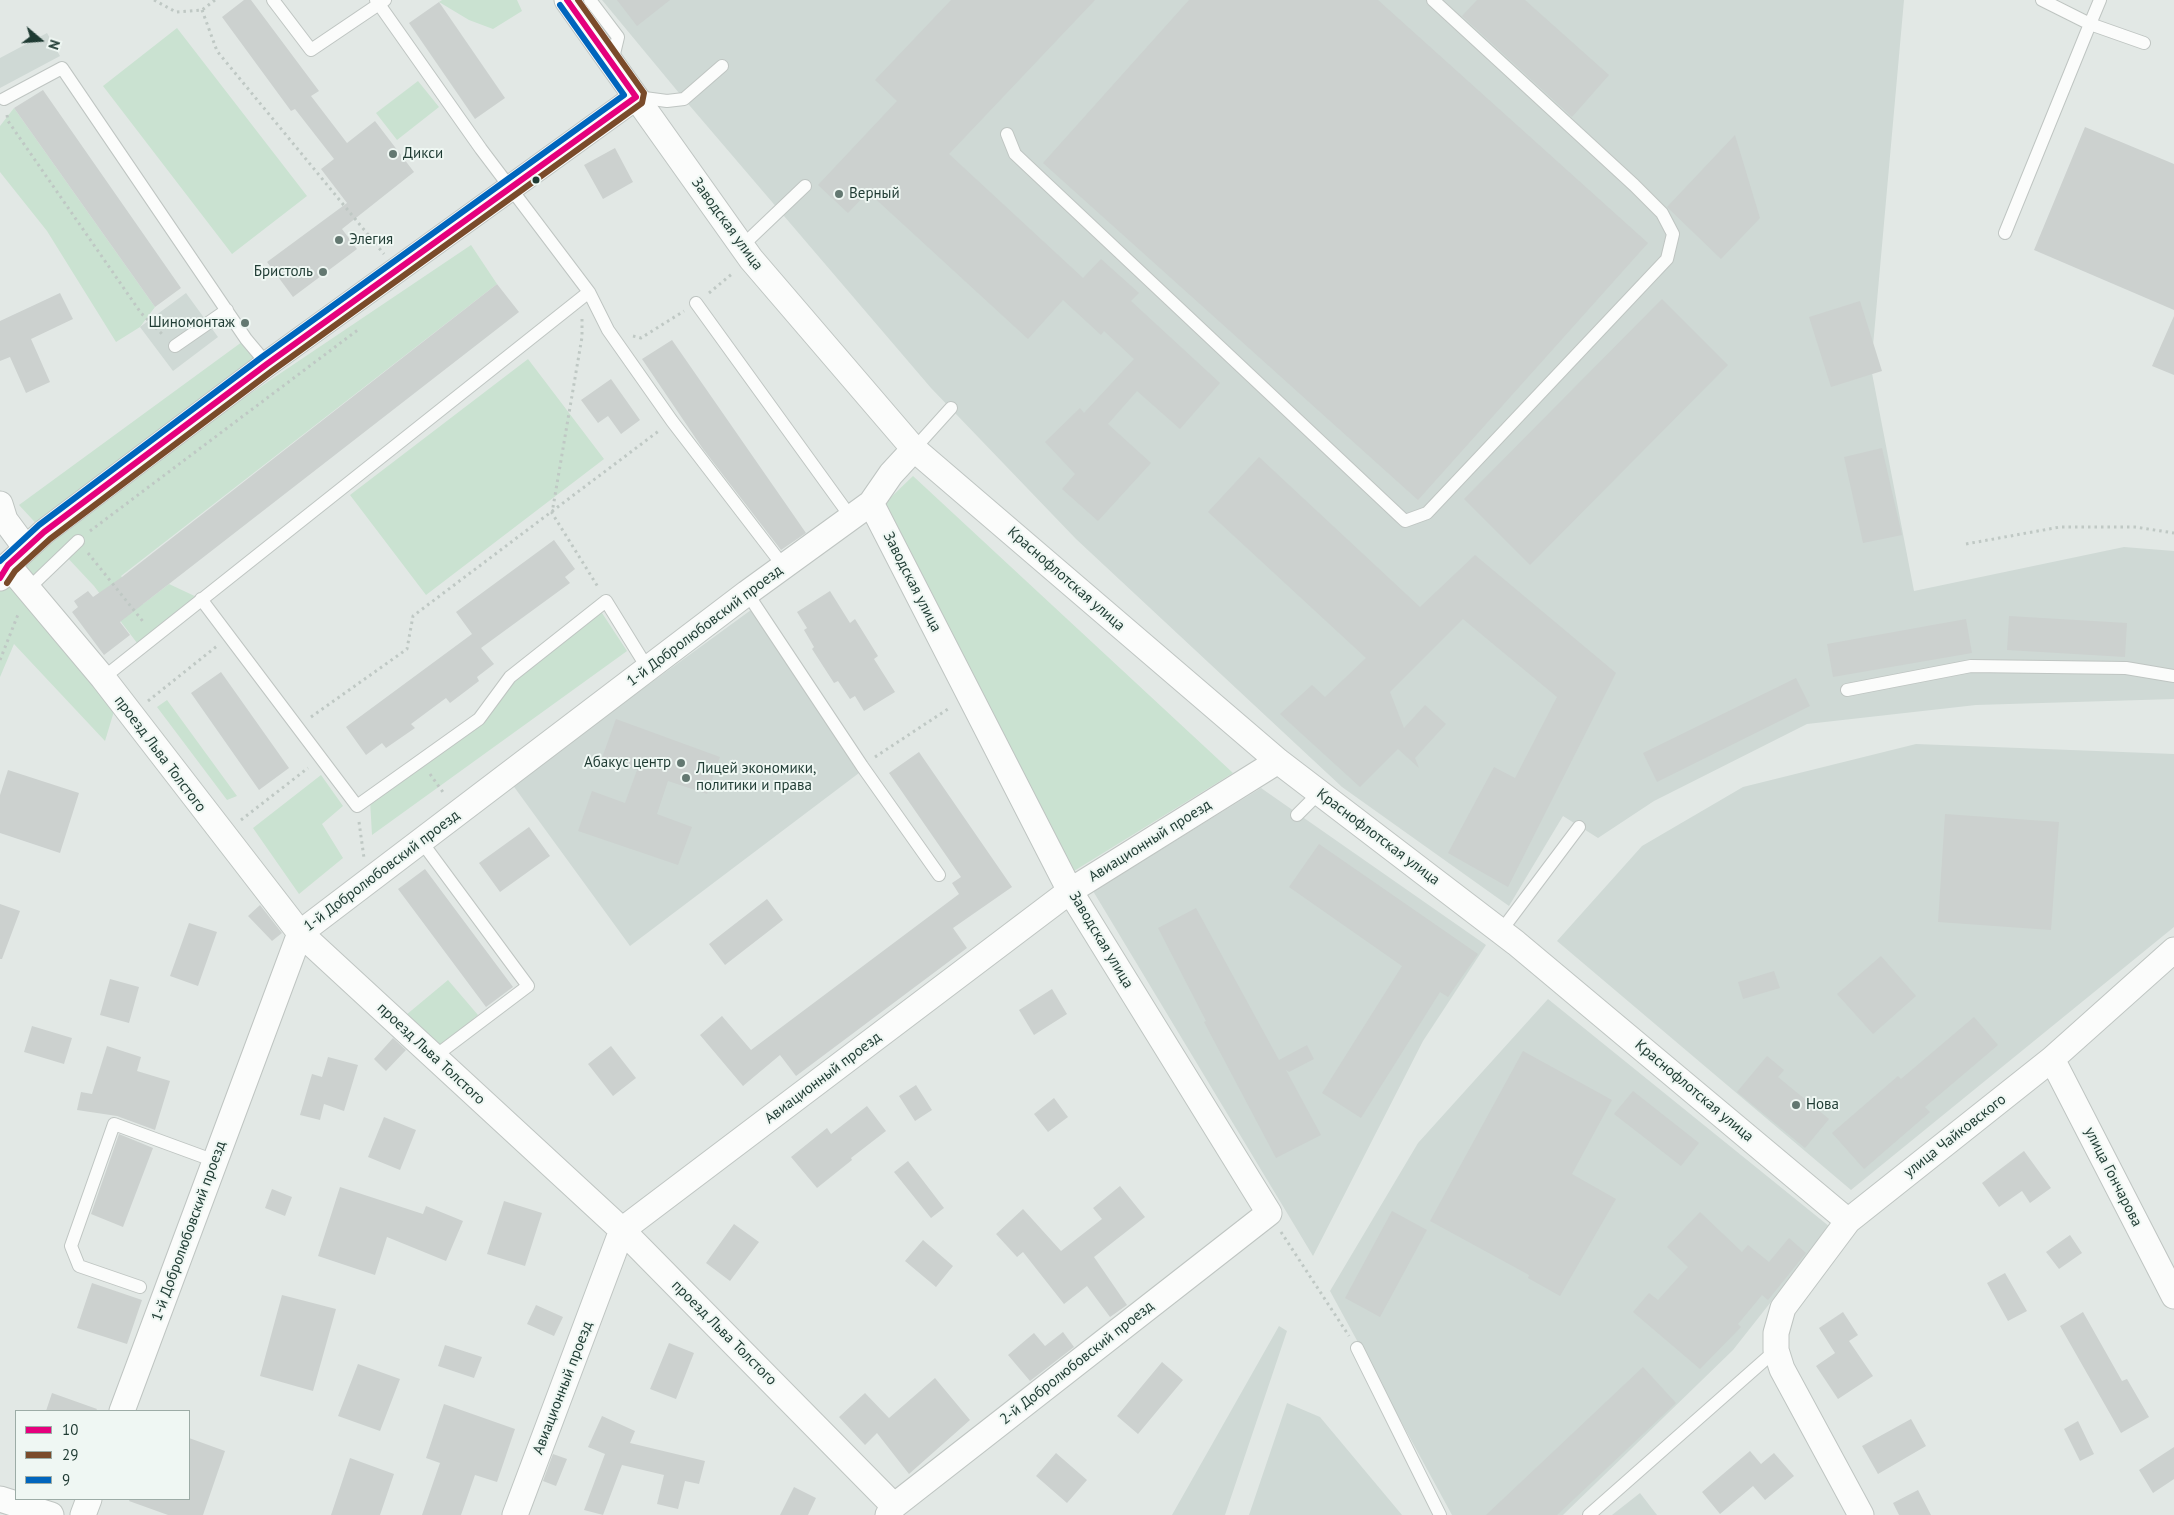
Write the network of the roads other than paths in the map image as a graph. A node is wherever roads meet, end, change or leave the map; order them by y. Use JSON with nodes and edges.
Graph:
{"nodes":[{"id":1,"x":273,"y":0,"type":"edge"},
{"id":2,"x":567,"y":0,"type":"edge"},
{"id":3,"x":590,"y":0,"type":"edge"},
{"id":4,"x":1433,"y":0,"type":"edge"},
{"id":5,"x":2042,"y":0,"type":"edge"},
{"id":6,"x":2100,"y":0,"type":"edge"},
{"id":7,"x":380,"y":2,"type":"edge"},
{"id":8,"x":2090,"y":24,"type":"junction"},
{"id":9,"x":2144,"y":43,"type":"dead end"},
{"id":10,"x":612,"y":62,"type":"junction"},
{"id":11,"x":722,"y":66,"type":"dead end"},
{"id":12,"x":636,"y":97,"type":"junction"},
{"id":13,"x":4,"y":99,"type":"road end"},
{"id":14,"x":1007,"y":134,"type":"dead end"},
{"id":15,"x":804,"y":186,"type":"dead end"},
{"id":16,"x":511,"y":188,"type":"junction"},
{"id":17,"x":2006,"y":233,"type":"dead end"},
{"id":18,"x":742,"y":246,"type":"junction"},
{"id":19,"x":585,"y":295,"type":"junction"},
{"id":20,"x":696,"y":303,"type":"dead end"},
{"id":21,"x":226,"y":310,"type":"junction"},
{"id":22,"x":175,"y":346,"type":"road end"},
{"id":23,"x":267,"y":364,"type":"junction"},
{"id":24,"x":951,"y":408,"type":"dead end"},
{"id":25,"x":914,"y":449,"type":"junction"},
{"id":26,"x":872,"y":503,"type":"junction"},
{"id":27,"x":0,"y":504,"type":"edge"},
{"id":28,"x":850,"y":516,"type":"junction"},
{"id":29,"x":78,"y":541,"type":"road end"},
{"id":30,"x":25,"y":547,"type":"junction"},
{"id":31,"x":784,"y":567,"type":"junction"},
{"id":32,"x":4,"y":571,"type":"edge"},
{"id":33,"x":28,"y":588,"type":"junction"},
{"id":34,"x":747,"y":593,"type":"junction"},
{"id":35,"x":201,"y":599,"type":"junction"},
{"id":36,"x":648,"y":668,"type":"junction"},
{"id":37,"x":2174,"y":676,"type":"edge"},
{"id":38,"x":103,"y":678,"type":"junction"},
{"id":39,"x":1847,"y":690,"type":"dead end"},
{"id":40,"x":1278,"y":761,"type":"junction"},
{"id":41,"x":1320,"y":792,"type":"junction"},
{"id":42,"x":1297,"y":815,"type":"dead end"},
{"id":43,"x":1579,"y":827,"type":"dead end"},
{"id":44,"x":421,"y":842,"type":"junction"},
{"id":45,"x":939,"y":875,"type":"dead end"},
{"id":46,"x":1070,"y":891,"type":"junction"},
{"id":47,"x":1501,"y":931,"type":"junction"},
{"id":48,"x":300,"y":933,"type":"junction"},
{"id":49,"x":2174,"y":950,"type":"edge"},
{"id":50,"x":434,"y":1057,"type":"junction"},
{"id":51,"x":2052,"y":1059,"type":"junction"},
{"id":52,"x":215,"y":1161,"type":"junction"},
{"id":53,"x":1269,"y":1213,"type":"joint"},
{"id":54,"x":1848,"y":1220,"type":"junction"},
{"id":55,"x":622,"y":1230,"type":"junction"},
{"id":56,"x":140,"y":1287,"type":"dead end"},
{"id":57,"x":2174,"y":1296,"type":"edge"},
{"id":58,"x":1357,"y":1348,"type":"road end"},
{"id":59,"x":1776,"y":1350,"type":"junction"},
{"id":60,"x":122,"y":1410,"type":"edge"},
{"id":61,"x":0,"y":1499,"type":"edge"},
{"id":62,"x":89,"y":1500,"type":"edge"},
{"id":63,"x":891,"y":1511,"type":"edge"},
{"id":64,"x":51,"y":1515,"type":"edge"},
{"id":65,"x":83,"y":1515,"type":"edge"},
{"id":66,"x":515,"y":1515,"type":"edge"},
{"id":67,"x":1440,"y":1515,"type":"edge"},
{"id":68,"x":1589,"y":1515,"type":"edge"},
{"id":69,"x":1861,"y":1515,"type":"edge"}],
"edges":[{"from":1,"to":7,"type":"lane"},
{"from":2,"to":10,"type":"street","name":"Заводская улица"},
{"from":3,"to":10,"type":"lane"},
{"from":4,"to":14,"type":"lane"},
{"from":5,"to":8,"type":"lane"},
{"from":6,"to":8,"type":"lane"},
{"from":7,"to":16,"type":"lane"},
{"from":8,"to":9,"type":"lane"},
{"from":8,"to":17,"type":"lane"},
{"from":10,"to":12,"type":"street","name":"Заводская улица"},
{"from":11,"to":12,"type":"lane"},
{"from":12,"to":16,"type":"street"},
{"from":12,"to":18,"type":"street","name":"Заводская улица"},
{"from":13,"to":21,"type":"lane"},
{"from":15,"to":18,"type":"lane"},
{"from":16,"to":19,"type":"lane"},
{"from":16,"to":23,"type":"street"},
{"from":18,"to":25,"type":"street","name":"Заводская улица"},
{"from":19,"to":31,"type":"lane"},
{"from":19,"to":35,"type":"lane"},
{"from":20,"to":28,"type":"lane"},
{"from":21,"to":22,"type":"lane"},
{"from":21,"to":23,"type":"lane"},
{"from":23,"to":30,"type":"street"},
{"from":24,"to":25,"type":"lane"},
{"from":25,"to":26,"type":"street"},
{"from":25,"to":40,"type":"street","name":"Краснофлотская улица"},
{"from":26,"to":28,"type":"street","name":"1-й Добролюбовский проезд"},
{"from":26,"to":46,"type":"street","name":"Заводская улица"},
{"from":27,"to":30,"type":"street"},
{"from":28,"to":31,"type":"street","name":"1-й Добролюбовский проезд"},
{"from":29,"to":33,"type":"lane"},
{"from":30,"to":32,"type":"street"},
{"from":31,"to":34,"type":"street","name":"1-й Добролюбовский проезд"},
{"from":32,"to":33,"type":"street","name":"проезд Льва Толстого"},
{"from":33,"to":38,"type":"street","name":"проезд Льва Толстого"},
{"from":34,"to":36,"type":"street","name":"1-й Добролюбовский проезд"},
{"from":34,"to":45,"type":"lane"},
{"from":35,"to":36,"type":"lane"},
{"from":35,"to":38,"type":"lane"},
{"from":36,"to":44,"type":"street","name":"1-й Добролюбовский проезд"},
{"from":37,"to":39,"type":"lane"},
{"from":38,"to":48,"type":"street","name":"проезд Льва Толстого"},
{"from":40,"to":41,"type":"street","name":"Краснофлотская улица"},
{"from":40,"to":46,"type":"street","name":"Авиационный проезд"},
{"from":41,"to":42,"type":"lane"},
{"from":41,"to":47,"type":"street","name":"Краснофлотская улица"},
{"from":43,"to":47,"type":"lane"},
{"from":44,"to":48,"type":"street","name":"1-й Добролюбовский проезд"},
{"from":44,"to":50,"type":"lane"},
{"from":46,"to":53,"type":"street","name":"Заводская улица"},
{"from":46,"to":55,"type":"street","name":"Авиационный проезд"},
{"from":47,"to":54,"type":"street","name":"Краснофлотская улица"},
{"from":48,"to":50,"type":"street","name":"проезд Льва Толстого"},
{"from":48,"to":52,"type":"street","name":"1-й Добролюбовский проезд"},
{"from":49,"to":51,"type":"street","name":"улица Чайковского"},
{"from":50,"to":55,"type":"street","name":"проезд Льва Толстого"},
{"from":51,"to":54,"type":"street","name":"улица Чайковского"},
{"from":51,"to":57,"type":"street","name":"улица Гончарова"},
{"from":52,"to":56,"type":"lane"},
{"from":52,"to":60,"type":"street","name":"1-й Добролюбовский проезд"},
{"from":53,"to":63,"type":"street","name":"2-й Добролюбовский проезд"},
{"from":54,"to":59,"type":"street","name":"улица Чайковского"},
{"from":55,"to":63,"type":"street","name":"проезд Льва Толстого"},
{"from":55,"to":66,"type":"street","name":"Авиационный проезд"},
{"from":58,"to":67,"type":"lane"},
{"from":59,"to":68,"type":"lane"},
{"from":59,"to":69,"type":"street"},
{"from":61,"to":64,"type":"street"},
{"from":62,"to":65,"type":"street"}]}
